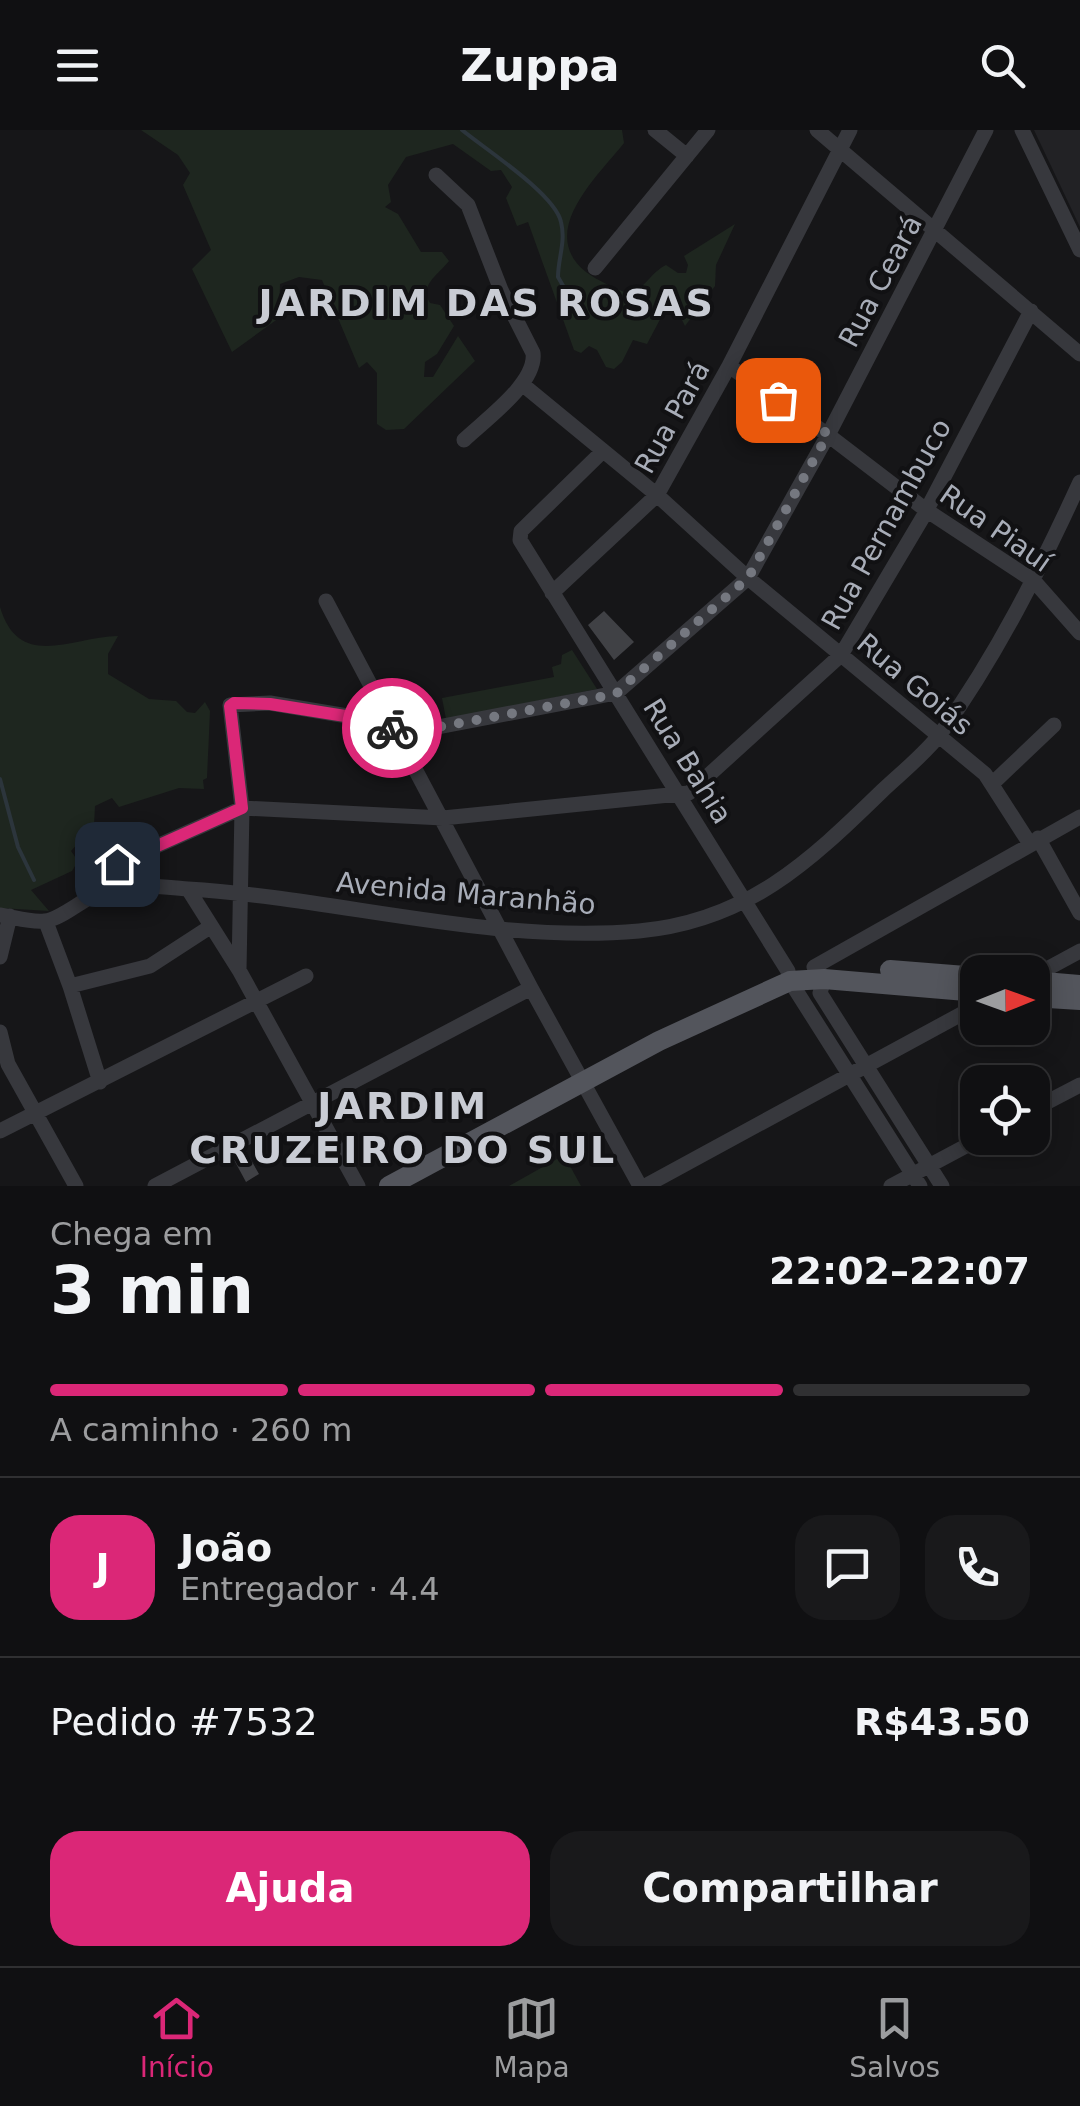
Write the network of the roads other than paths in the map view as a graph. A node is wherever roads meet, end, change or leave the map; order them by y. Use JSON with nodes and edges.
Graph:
{"nodes":[{"id":1,"x":655,"y":130,"type":"edge"},
{"id":2,"x":708,"y":130,"type":"edge"},
{"id":3,"x":817,"y":130,"type":"edge"},
{"id":4,"x":850,"y":130,"type":"edge"},
{"id":5,"x":986,"y":130,"type":"edge"},
{"id":6,"x":1022,"y":130,"type":"edge"},
{"id":7,"x":840,"y":150,"type":"junction"},
{"id":8,"x":686,"y":156,"type":"junction"},
{"id":9,"x":436,"y":175,"type":"dead end"},
{"id":10,"x":936,"y":229,"type":"junction"},
{"id":11,"x":1080,"y":250,"type":"edge"},
{"id":12,"x":595,"y":268,"type":"dead end"},
{"id":13,"x":1031,"y":311,"type":"junction"},
{"id":14,"x":1080,"y":354,"type":"edge"},
{"id":15,"x":729,"y":366,"type":"junction"},
{"id":16,"x":522,"y":384,"type":"junction"},
{"id":17,"x":828,"y":434,"type":"junction"},
{"id":18,"x":464,"y":440,"type":"dead end"},
{"id":19,"x":602,"y":452,"type":"junction"},
{"id":20,"x":1080,"y":482,"type":"edge"},
{"id":21,"x":657,"y":495,"type":"junction"},
{"id":22,"x":926,"y":510,"type":"junction"},
{"id":23,"x":748,"y":578,"type":"junction"},
{"id":24,"x":1034,"y":581,"type":"junction"},
{"id":25,"x":552,"y":592,"type":"junction"},
{"id":26,"x":326,"y":602,"type":"dead end"},
{"id":27,"x":1080,"y":633,"type":"edge"},
{"id":28,"x":841,"y":655,"type":"junction"},
{"id":29,"x":616,"y":694,"type":"junction"},
{"id":30,"x":1054,"y":725,"type":"dead end"},
{"id":31,"x":393,"y":729,"type":"junction"},
{"id":32,"x":938,"y":736,"type":"junction"},
{"id":33,"x":993,"y":783,"type":"junction"},
{"id":34,"x":681,"y":796,"type":"junction"},
{"id":35,"x":242,"y":808,"type":"junction"},
{"id":36,"x":1080,"y":817,"type":"edge"},
{"id":37,"x":443,"y":818,"type":"junction"},
{"id":38,"x":1034,"y":841,"type":"junction"},
{"id":39,"x":188,"y":889,"type":"junction"},
{"id":40,"x":238,"y":895,"type":"junction"},
{"id":41,"x":84,"y":900,"type":"junction"},
{"id":42,"x":746,"y":902,"type":"junction"},
{"id":43,"x":1080,"y":912,"type":"edge"},
{"id":44,"x":5,"y":916,"type":"edge"},
{"id":45,"x":46,"y":922,"type":"junction"},
{"id":46,"x":498,"y":927,"type":"junction"},
{"id":47,"x":210,"y":928,"type":"junction"},
{"id":48,"x":1080,"y":951,"type":"edge"},
{"id":49,"x":0,"y":957,"type":"edge"},
{"id":50,"x":1050,"y":968,"type":"edge"},
{"id":51,"x":239,"y":970,"type":"junction"},
{"id":52,"x":306,"y":976,"type":"dead end"},
{"id":53,"x":789,"y":976,"type":"junction"},
{"id":54,"x":960,"y":976,"type":"edge"},
{"id":55,"x":819,"y":980,"type":"junction"},
{"id":56,"x":1050,"y":981,"type":"edge"},
{"id":57,"x":1080,"y":985,"type":"edge"},
{"id":58,"x":70,"y":986,"type":"junction"},
{"id":59,"x":531,"y":988,"type":"junction"},
{"id":60,"x":960,"y":991,"type":"edge"},
{"id":61,"x":1050,"y":998,"type":"edge"},
{"id":62,"x":1080,"y":1000,"type":"edge"},
{"id":63,"x":257,"y":1002,"type":"junction"},
{"id":64,"x":804,"y":1002,"type":"junction"},
{"id":65,"x":960,"y":1014,"type":"edge"},
{"id":66,"x":0,"y":1032,"type":"edge"},
{"id":67,"x":866,"y":1064,"type":"junction"},
{"id":68,"x":4,"y":1065,"type":"edge"},
{"id":69,"x":849,"y":1076,"type":"junction"},
{"id":70,"x":584,"y":1081,"type":"junction"},
{"id":71,"x":100,"y":1082,"type":"junction"},
{"id":72,"x":1080,"y":1085,"type":"edge"},
{"id":73,"x":1050,"y":1101,"type":"edge"},
{"id":74,"x":313,"y":1103,"type":"junction"},
{"id":75,"x":36,"y":1115,"type":"junction"},
{"id":76,"x":0,"y":1131,"type":"edge"},
{"id":77,"x":960,"y":1149,"type":"edge"},
{"id":78,"x":929,"y":1165,"type":"junction"},
{"id":79,"x":916,"y":1180,"type":"edge"},
{"id":80,"x":76,"y":1186,"type":"edge"},
{"id":81,"x":155,"y":1186,"type":"edge"},
{"id":82,"x":358,"y":1186,"type":"edge"},
{"id":83,"x":389,"y":1186,"type":"edge"},
{"id":84,"x":642,"y":1186,"type":"edge"},
{"id":85,"x":891,"y":1186,"type":"edge"},
{"id":86,"x":942,"y":1186,"type":"edge"}],
"edges":[{"from":1,"to":8,"type":"street"},
{"from":2,"to":8,"type":"street"},
{"from":3,"to":7,"type":"street"},
{"from":4,"to":7,"type":"street","name":"Rua Pará"},
{"from":5,"to":10,"type":"street","name":"Rua Ceará"},
{"from":6,"to":11,"type":"street"},
{"from":7,"to":10,"type":"street"},
{"from":7,"to":15,"type":"street","name":"Rua Pará"},
{"from":8,"to":12,"type":"street"},
{"from":9,"to":16,"type":"street"},
{"from":10,"to":13,"type":"street"},
{"from":10,"to":17,"type":"street","name":"Rua Ceará"},
{"from":13,"to":14,"type":"street"},
{"from":13,"to":22,"type":"street","name":"Rua Pernambuco"},
{"from":15,"to":17,"type":"street","name":"Rua Piauí"},
{"from":15,"to":21,"type":"street","name":"Rua Pará"},
{"from":16,"to":18,"type":"street"},
{"from":16,"to":19,"type":"street","name":"Rua Goiás"},
{"from":17,"to":22,"type":"street","name":"Rua Piauí"},
{"from":17,"to":23,"type":"street","name":"Rua Ceará"},
{"from":19,"to":21,"type":"street","name":"Rua Goiás"},
{"from":19,"to":25,"type":"street","name":"Rua Bahia"},
{"from":20,"to":24,"type":"street","name":"Avenida Maranhão"},
{"from":21,"to":23,"type":"street","name":"Rua Goiás"},
{"from":21,"to":25,"type":"street","name":"Rua Pará"},
{"from":22,"to":24,"type":"street","name":"Rua Piauí"},
{"from":22,"to":28,"type":"street","name":"Rua Pernambuco"},
{"from":23,"to":28,"type":"street","name":"Rua Goiás"},
{"from":23,"to":29,"type":"street","name":"Rua Ceará"},
{"from":24,"to":27,"type":"street","name":"Rua Piauí"},
{"from":24,"to":32,"type":"street","name":"Avenida Maranhão"},
{"from":25,"to":29,"type":"street","name":"Rua Bahia"},
{"from":26,"to":31,"type":"street"},
{"from":28,"to":32,"type":"street","name":"Rua Goiás"},
{"from":28,"to":34,"type":"street","name":"Rua Pernambuco"},
{"from":29,"to":31,"type":"street"},
{"from":29,"to":34,"type":"street","name":"Rua Bahia"},
{"from":30,"to":33,"type":"street"},
{"from":31,"to":35,"type":"street"},
{"from":31,"to":37,"type":"street"},
{"from":32,"to":33,"type":"street","name":"Rua Goiás"},
{"from":32,"to":42,"type":"street","name":"Avenida Maranhão"},
{"from":33,"to":38,"type":"street","name":"Rua Goiás"},
{"from":34,"to":37,"type":"street"},
{"from":34,"to":42,"type":"street","name":"Rua Bahia"},
{"from":35,"to":37,"type":"street"},
{"from":35,"to":40,"type":"street"},
{"from":35,"to":41,"type":"street"},
{"from":36,"to":38,"type":"street"},
{"from":37,"to":46,"type":"street"},
{"from":38,"to":43,"type":"street","name":"Rua Goiás"},
{"from":38,"to":55,"type":"street"},
{"from":39,"to":40,"type":"street","name":"Avenida Maranhão"},
{"from":39,"to":41,"type":"street","name":"Avenida Maranhão"},
{"from":39,"to":47,"type":"street"},
{"from":40,"to":46,"type":"street","name":"Avenida Maranhão"},
{"from":40,"to":51,"type":"street"},
{"from":41,"to":45,"type":"street","name":"Avenida Maranhão"},
{"from":42,"to":46,"type":"street","name":"Avenida Maranhão"},
{"from":42,"to":53,"type":"street","name":"Rua Bahia"},
{"from":44,"to":45,"type":"street"},
{"from":44,"to":49,"type":"street"},
{"from":45,"to":58,"type":"street"},
{"from":46,"to":59,"type":"street"},
{"from":47,"to":51,"type":"street"},
{"from":47,"to":58,"type":"street"},
{"from":48,"to":50,"type":"street"},
{"from":51,"to":63,"type":"street"},
{"from":52,"to":63,"type":"street"},
{"from":53,"to":55,"type":"main road"},
{"from":53,"to":64,"type":"street","name":"Rua Bahia"},
{"from":53,"to":70,"type":"main road"},
{"from":54,"to":55,"type":"main road"},
{"from":55,"to":60,"type":"main road"},
{"from":55,"to":64,"type":"street"},
{"from":55,"to":67,"type":"street"},
{"from":56,"to":57,"type":"main road"},
{"from":58,"to":71,"type":"street"},
{"from":59,"to":70,"type":"street"},
{"from":59,"to":74,"type":"street"},
{"from":61,"to":62,"type":"main road"},
{"from":63,"to":71,"type":"street"},
{"from":63,"to":74,"type":"street"},
{"from":64,"to":69,"type":"street","name":"Rua Bahia"},
{"from":65,"to":67,"type":"street"},
{"from":66,"to":68,"type":"street"},
{"from":67,"to":69,"type":"street"},
{"from":67,"to":78,"type":"street"},
{"from":68,"to":75,"type":"street"},
{"from":69,"to":79,"type":"street","name":"Rua Bahia"},
{"from":69,"to":84,"type":"street"},
{"from":70,"to":83,"type":"main road"},
{"from":70,"to":84,"type":"street"},
{"from":71,"to":75,"type":"street"},
{"from":72,"to":73,"type":"street"},
{"from":74,"to":81,"type":"street"},
{"from":74,"to":82,"type":"street"},
{"from":75,"to":76,"type":"street"},
{"from":75,"to":80,"type":"street"},
{"from":77,"to":78,"type":"street"},
{"from":78,"to":79,"type":"street"},
{"from":78,"to":86,"type":"street"},
{"from":79,"to":85,"type":"street"}]}
